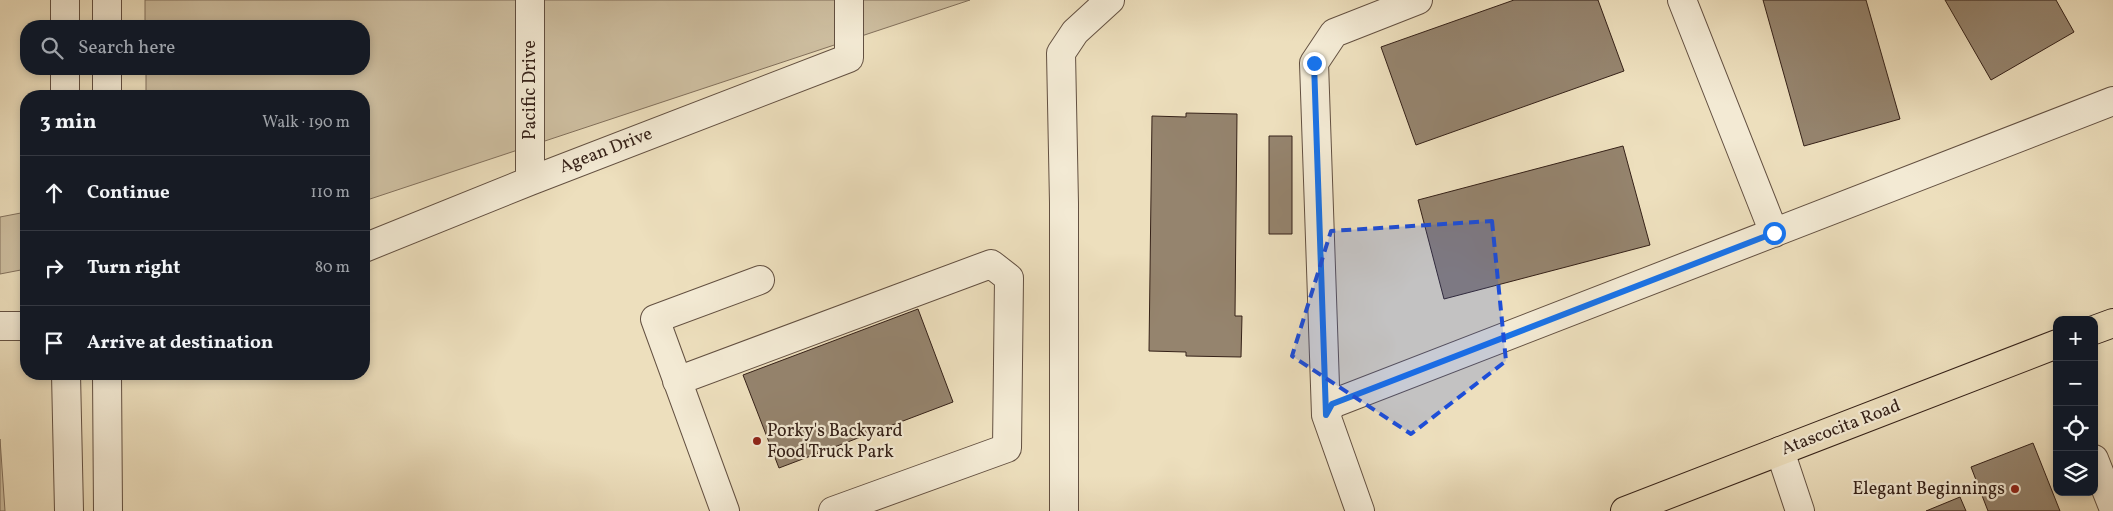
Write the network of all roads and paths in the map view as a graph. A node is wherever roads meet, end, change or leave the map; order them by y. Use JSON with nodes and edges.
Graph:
{"nodes":[{"id":1,"x":65,"y":0,"type":"edge"},
{"id":2,"x":107,"y":0,"type":"edge"},
{"id":3,"x":530,"y":0,"type":"edge"},
{"id":4,"x":849,"y":0,"type":"edge"},
{"id":5,"x":1110,"y":0,"type":"edge"},
{"id":6,"x":1418,"y":0,"type":"edge"},
{"id":7,"x":1682,"y":0,"type":"edge"},
{"id":8,"x":65,"y":20,"type":"edge"},
{"id":9,"x":107,"y":20,"type":"edge"},
{"id":10,"x":65,"y":75,"type":"edge"},
{"id":11,"x":107,"y":75,"type":"edge"},
{"id":12,"x":65,"y":90,"type":"edge"},
{"id":13,"x":107,"y":90,"type":"edge"},
{"id":14,"x":2113,"y":101,"type":"edge"},
{"id":15,"x":530,"y":181,"type":"junction"},
{"id":16,"x":1774,"y":233,"type":"junction"},
{"id":17,"x":370,"y":246,"type":"edge"},
{"id":18,"x":760,"y":280,"type":"dead end"},
{"id":19,"x":2113,"y":323,"type":"edge"},
{"id":20,"x":0,"y":326,"type":"edge"},
{"id":21,"x":20,"y":326,"type":"edge"},
{"id":22,"x":2098,"y":329,"type":"edge"},
{"id":23,"x":2053,"y":352,"type":"edge"},
{"id":24,"x":66,"y":380,"type":"edge"},
{"id":25,"x":107,"y":380,"type":"edge"},
{"id":26,"x":677,"y":381,"type":"junction"},
{"id":27,"x":1326,"y":415,"type":"junction"},
{"id":28,"x":1780,"y":451,"type":"junction"},
{"id":29,"x":2098,"y":469,"type":"edge"},
{"id":30,"x":1661,"y":504,"type":"edge"},
{"id":31,"x":2113,"y":507,"type":"edge"},
{"id":32,"x":69,"y":511,"type":"edge"},
{"id":33,"x":108,"y":511,"type":"edge"},
{"id":34,"x":725,"y":511,"type":"edge"},
{"id":35,"x":833,"y":511,"type":"edge"},
{"id":36,"x":1064,"y":511,"type":"edge"},
{"id":37,"x":1360,"y":511,"type":"edge"},
{"id":38,"x":1624,"y":511,"type":"edge"},
{"id":39,"x":1800,"y":511,"type":"edge"}],
"edges":[{"from":1,"to":8,"type":"street"},
{"from":2,"to":9,"type":"street"},
{"from":3,"to":15,"type":"street","name":"Pacific Drive"},
{"from":4,"to":15,"type":"street","name":"Agean Drive"},
{"from":5,"to":36,"type":"street"},
{"from":6,"to":27,"type":"street"},
{"from":7,"to":16,"type":"street"},
{"from":10,"to":12,"type":"street"},
{"from":11,"to":13,"type":"street"},
{"from":14,"to":16,"type":"street"},
{"from":15,"to":17,"type":"street","name":"Agean Drive"},
{"from":16,"to":27,"type":"street"},
{"from":18,"to":26,"type":"street"},
{"from":19,"to":22,"type":"main road"},
{"from":20,"to":21,"type":"street"},
{"from":23,"to":28,"type":"main road","name":"Atascocita Road"},
{"from":24,"to":32,"type":"street"},
{"from":25,"to":33,"type":"street"},
{"from":26,"to":34,"type":"street"},
{"from":26,"to":35,"type":"street"},
{"from":27,"to":37,"type":"street"},
{"from":28,"to":30,"type":"main road","name":"Atascocita Road"},
{"from":28,"to":39,"type":"street"},
{"from":29,"to":31,"type":"street"},
{"from":30,"to":38,"type":"main road","name":"Atascocita Road"}]}
